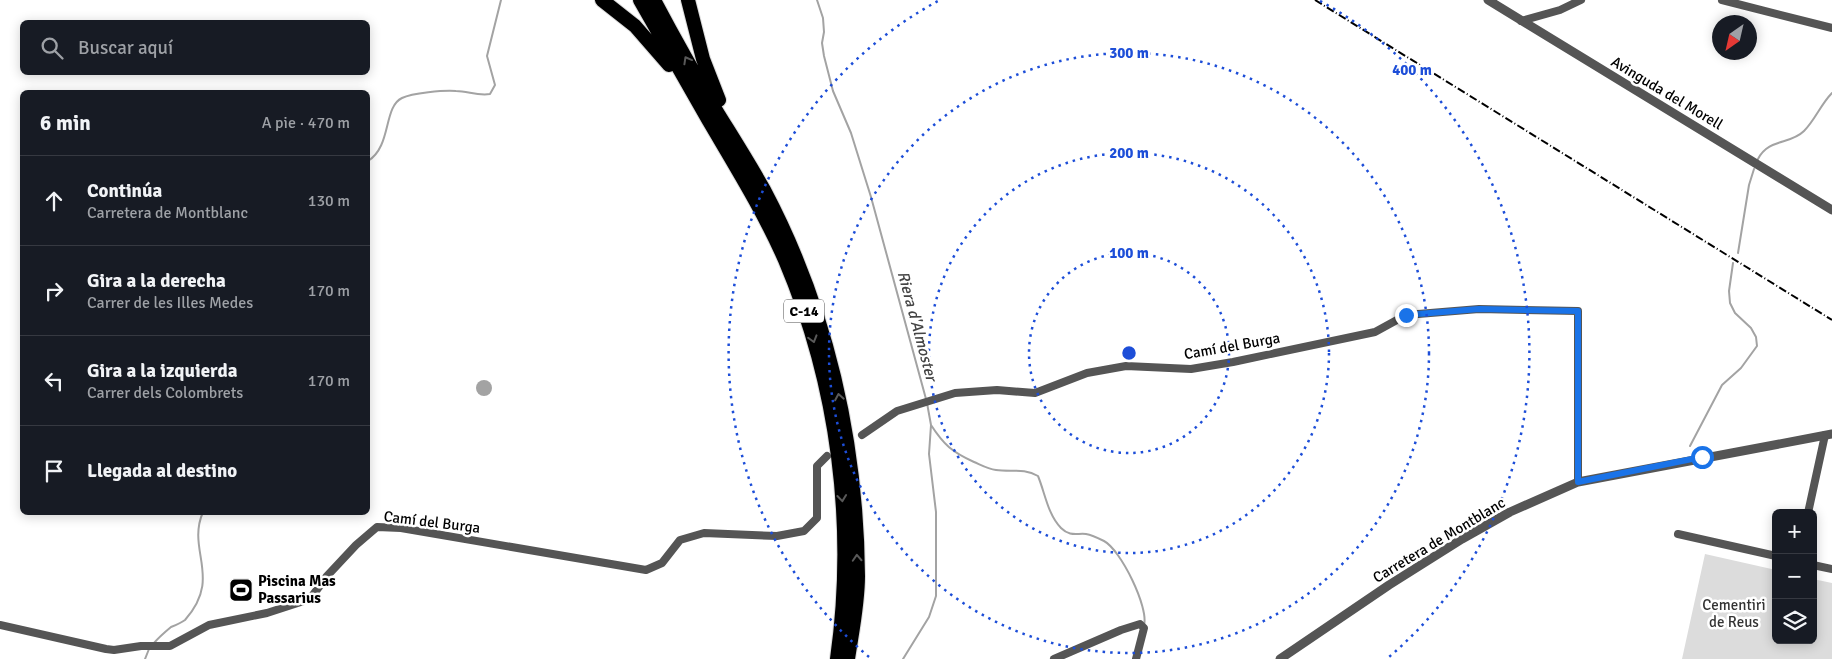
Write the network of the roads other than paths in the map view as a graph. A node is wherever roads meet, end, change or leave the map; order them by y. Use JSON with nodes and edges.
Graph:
{"nodes":[{"id":1,"x":602,"y":0,"type":"edge"},
{"id":2,"x":640,"y":0,"type":"edge"},
{"id":3,"x":654,"y":0,"type":"edge"},
{"id":4,"x":688,"y":0,"type":"edge"},
{"id":5,"x":1488,"y":0,"type":"edge"},
{"id":6,"x":1581,"y":0,"type":"edge"},
{"id":7,"x":1722,"y":0,"type":"edge"},
{"id":8,"x":1521,"y":21,"type":"junction"},
{"id":9,"x":1832,"y":28,"type":"edge"},
{"id":10,"x":1832,"y":210,"type":"edge"},
{"id":11,"x":790,"y":258,"type":"junction"},
{"id":12,"x":1829,"y":434,"type":"edge"},
{"id":13,"x":862,"y":435,"type":"dead end"},
{"id":14,"x":827,"y":456,"type":"dead end"},
{"id":15,"x":1578,"y":482,"type":"junction"},
{"id":16,"x":1809,"y":509,"type":"edge"},
{"id":17,"x":1678,"y":534,"type":"dead end"},
{"id":18,"x":1772,"y":555,"type":"edge"},
{"id":19,"x":1817,"y":566,"type":"edge"},
{"id":20,"x":845,"y":568,"type":"junction"},
{"id":21,"x":1832,"y":569,"type":"edge"},
{"id":22,"x":858,"y":578,"type":"junction"},
{"id":23,"x":0,"y":625,"type":"edge"},
{"id":24,"x":832,"y":659,"type":"edge"},
{"id":25,"x":837,"y":659,"type":"edge"},
{"id":26,"x":848,"y":659,"type":"edge"},
{"id":27,"x":855,"y":659,"type":"edge"},
{"id":28,"x":1054,"y":659,"type":"edge"},
{"id":29,"x":1136,"y":659,"type":"edge"},
{"id":30,"x":1280,"y":659,"type":"edge"}],
"edges":[{"from":1,"to":11,"type":"highway"},
{"from":2,"to":11,"type":"highway","number":"C-14"},
{"from":11,"to":3,"type":"highway","number":"C-14","one_way":true},
{"from":4,"to":11,"type":"highway"},
{"from":5,"to":8,"type":"street","name":"Avinguda del Morell"},
{"from":6,"to":8,"type":"street"},
{"from":7,"to":9,"type":"street"},
{"from":8,"to":10,"type":"street","name":"Avinguda del Morell"},
{"from":11,"to":20,"type":"highway","number":"C-14","one_way":true},
{"from":22,"to":11,"type":"highway","number":"C-14","one_way":true},
{"from":12,"to":15,"type":"street","name":"Carretera de Montblanc"},
{"from":12,"to":16,"type":"street"},
{"from":13,"to":15,"type":"street","name":"Camí del Burga"},
{"from":14,"to":23,"type":"street","name":"Camí del Burga"},
{"from":15,"to":30,"type":"street","name":"Carretera de Montblanc"},
{"from":17,"to":18,"type":"street"},
{"from":19,"to":21,"type":"street"},
{"from":20,"to":24,"type":"highway"},
{"from":20,"to":25,"type":"highway","number":"C-14"},
{"from":22,"to":26,"type":"highway","number":"C-14"},
{"from":22,"to":27,"type":"highway"},
{"from":28,"to":29,"type":"street"}]}
